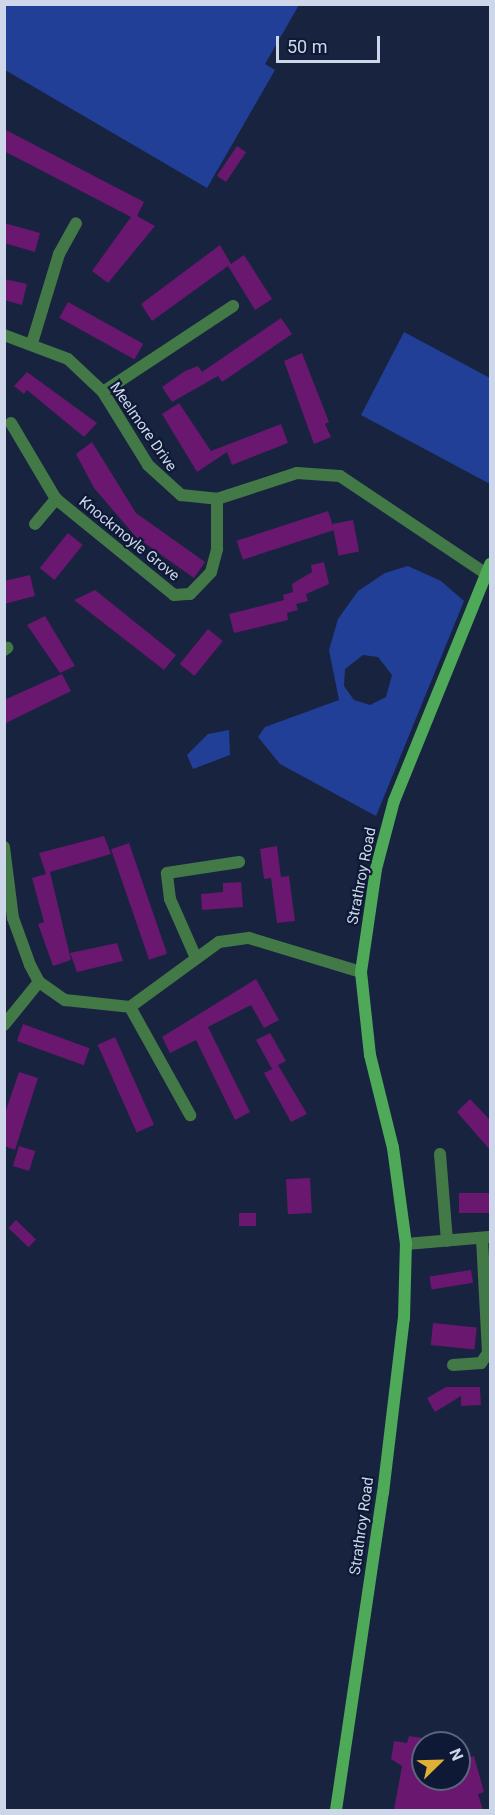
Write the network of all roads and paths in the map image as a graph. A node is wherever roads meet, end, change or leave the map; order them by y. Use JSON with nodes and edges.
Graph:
{"nodes":[{"id":1,"x":76,"y":223,"type":"dead end"},
{"id":2,"x":233,"y":306,"type":"dead end"},
{"id":3,"x":4,"y":335,"type":"edge"},
{"id":4,"x":32,"y":343,"type":"junction"},
{"id":5,"x":103,"y":392,"type":"junction"},
{"id":6,"x":11,"y":423,"type":"dead end"},
{"id":7,"x":56,"y":499,"type":"junction"},
{"id":8,"x":217,"y":499,"type":"junction"},
{"id":9,"x":35,"y":524,"type":"dead end"},
{"id":10,"x":488,"y":569,"type":"edge"},
{"id":11,"x":4,"y":847,"type":"edge"},
{"id":12,"x":239,"y":862,"type":"dead end"},
{"id":13,"x":196,"y":958,"type":"junction"},
{"id":14,"x":361,"y":972,"type":"junction"},
{"id":15,"x":39,"y":982,"type":"junction"},
{"id":16,"x":129,"y":1007,"type":"junction"},
{"id":17,"x":4,"y":1025,"type":"edge"},
{"id":18,"x":190,"y":1115,"type":"dead end"},
{"id":19,"x":440,"y":1154,"type":"dead end"},
{"id":20,"x":486,"y":1238,"type":"edge"},
{"id":21,"x":447,"y":1241,"type":"junction"},
{"id":22,"x":406,"y":1244,"type":"junction"},
{"id":23,"x":453,"y":1365,"type":"dead end"},
{"id":24,"x":336,"y":1810,"type":"edge"}],
"edges":[{"from":1,"to":4,"type":"street"},
{"from":2,"to":5,"type":"street"},
{"from":3,"to":4,"type":"street","name":"Meelmore Drive"},
{"from":4,"to":5,"type":"street","name":"Meelmore Drive"},
{"from":5,"to":8,"type":"street","name":"Meelmore Drive"},
{"from":6,"to":7,"type":"street","name":"Knockmoyle Grove"},
{"from":7,"to":8,"type":"street","name":"Knockmoyle Grove"},
{"from":7,"to":9,"type":"street","name":"Knockmoyle Grove"},
{"from":8,"to":10,"type":"street","name":"Meelmore Drive"},
{"from":10,"to":14,"type":"street","name":"Strathroy Road"},
{"from":11,"to":15,"type":"street"},
{"from":12,"to":13,"type":"street"},
{"from":13,"to":14,"type":"street"},
{"from":13,"to":16,"type":"street"},
{"from":14,"to":22,"type":"street","name":"Strathroy Road"},
{"from":15,"to":16,"type":"street"},
{"from":15,"to":17,"type":"street"},
{"from":16,"to":18,"type":"street"},
{"from":19,"to":21,"type":"street"},
{"from":20,"to":21,"type":"street"},
{"from":20,"to":23,"type":"street"},
{"from":21,"to":22,"type":"street"},
{"from":22,"to":24,"type":"street","name":"Strathroy Road"}]}
